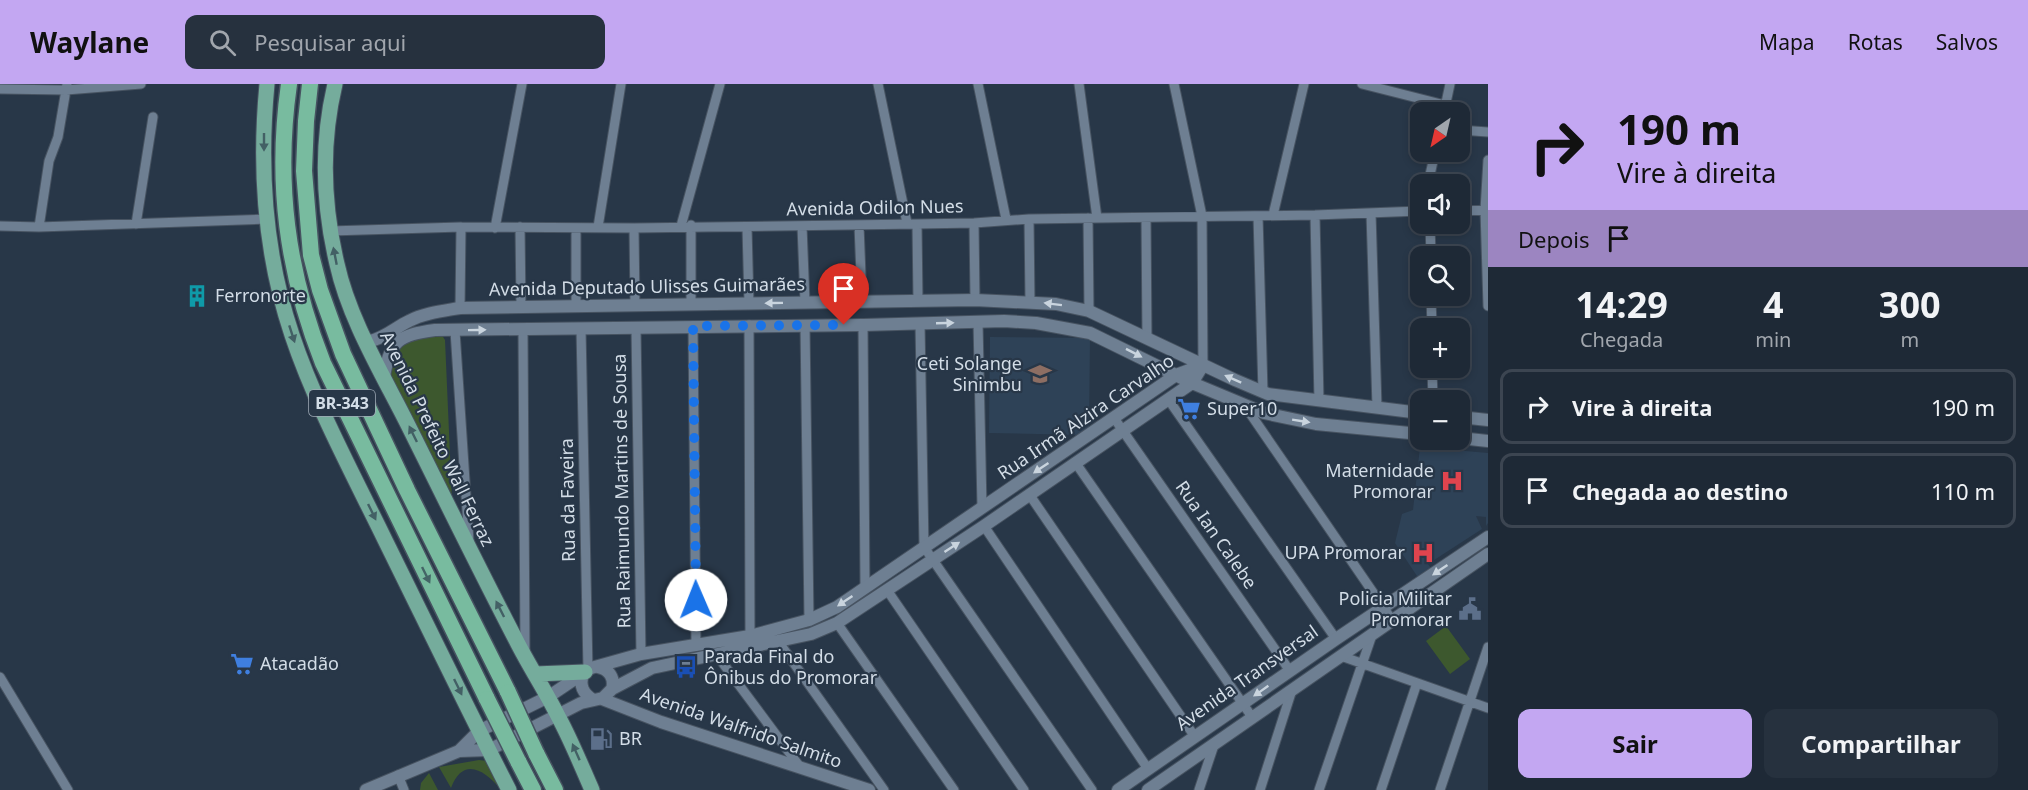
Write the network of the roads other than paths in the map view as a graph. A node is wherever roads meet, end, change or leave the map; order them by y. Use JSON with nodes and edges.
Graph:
{"nodes":[{"id":1,"x":141,"y":84,"type":"edge"},
{"id":2,"x":267,"y":84,"type":"edge"},
{"id":3,"x":289,"y":84,"type":"edge"},
{"id":4,"x":310,"y":84,"type":"edge"},
{"id":5,"x":335,"y":84,"type":"edge"},
{"id":6,"x":522,"y":84,"type":"edge"},
{"id":7,"x":621,"y":84,"type":"edge"},
{"id":8,"x":720,"y":84,"type":"edge"},
{"id":9,"x":878,"y":84,"type":"edge"},
{"id":10,"x":978,"y":84,"type":"edge"},
{"id":11,"x":1080,"y":84,"type":"edge"},
{"id":12,"x":1174,"y":84,"type":"edge"},
{"id":13,"x":1304,"y":84,"type":"edge"},
{"id":14,"x":1362,"y":84,"type":"edge"},
{"id":15,"x":1450,"y":84,"type":"edge"},
{"id":16,"x":67,"y":87,"type":"edge"},
{"id":17,"x":0,"y":89,"type":"edge"},
{"id":18,"x":1422,"y":102,"type":"edge"},
{"id":19,"x":1446,"y":102,"type":"edge"},
{"id":20,"x":153,"y":117,"type":"dead end"},
{"id":21,"x":1470,"y":131,"type":"edge"},
{"id":22,"x":1488,"y":132,"type":"edge"},
{"id":23,"x":1487,"y":166,"type":"edge"},
{"id":24,"x":1486,"y":210,"type":"edge"},
{"id":25,"x":1410,"y":211,"type":"edge"},
{"id":26,"x":1470,"y":211,"type":"edge"},
{"id":27,"x":1371,"y":213,"type":"junction"},
{"id":28,"x":1273,"y":215,"type":"junction"},
{"id":29,"x":1315,"y":215,"type":"junction"},
{"id":30,"x":1202,"y":216,"type":"junction"},
{"id":31,"x":1258,"y":216,"type":"junction"},
{"id":32,"x":1092,"y":218,"type":"junction"},
{"id":33,"x":1146,"y":218,"type":"junction"},
{"id":34,"x":267,"y":219,"type":"junction"},
{"id":35,"x":1006,"y":219,"type":"junction"},
{"id":36,"x":1029,"y":219,"type":"junction"},
{"id":37,"x":974,"y":223,"type":"junction"},
{"id":38,"x":136,"y":224,"type":"junction"},
{"id":39,"x":912,"y":224,"type":"junction"},
{"id":40,"x":859,"y":225,"type":"junction"},
{"id":41,"x":0,"y":226,"type":"edge"},
{"id":42,"x":686,"y":226,"type":"junction"},
{"id":43,"x":747,"y":226,"type":"junction"},
{"id":44,"x":802,"y":226,"type":"junction"},
{"id":45,"x":39,"y":227,"type":"junction"},
{"id":46,"x":461,"y":227,"type":"junction"},
{"id":47,"x":520,"y":227,"type":"junction"},
{"id":48,"x":598,"y":227,"type":"junction"},
{"id":49,"x":495,"y":228,"type":"junction"},
{"id":50,"x":576,"y":228,"type":"junction"},
{"id":51,"x":634,"y":228,"type":"junction"},
{"id":52,"x":330,"y":231,"type":"junction"},
{"id":53,"x":975,"y":300,"type":"junction"},
{"id":54,"x":889,"y":301,"type":"junction"},
{"id":55,"x":918,"y":301,"type":"junction"},
{"id":56,"x":805,"y":302,"type":"junction"},
{"id":57,"x":862,"y":302,"type":"junction"},
{"id":58,"x":1030,"y":302,"type":"junction"},
{"id":59,"x":749,"y":303,"type":"junction"},
{"id":60,"x":691,"y":304,"type":"junction"},
{"id":61,"x":634,"y":305,"type":"junction"},
{"id":62,"x":576,"y":306,"type":"junction"},
{"id":63,"x":1488,"y":306,"type":"edge"},
{"id":64,"x":521,"y":307,"type":"junction"},
{"id":65,"x":460,"y":308,"type":"junction"},
{"id":66,"x":1089,"y":311,"type":"junction"},
{"id":67,"x":437,"y":312,"type":"junction"},
{"id":68,"x":978,"y":322,"type":"junction"},
{"id":69,"x":891,"y":324,"type":"junction"},
{"id":70,"x":920,"y":324,"type":"junction"},
{"id":71,"x":749,"y":325,"type":"junction"},
{"id":72,"x":805,"y":325,"type":"junction"},
{"id":73,"x":863,"y":325,"type":"junction"},
{"id":74,"x":693,"y":326,"type":"junction"},
{"id":75,"x":636,"y":328,"type":"junction"},
{"id":76,"x":580,"y":329,"type":"junction"},
{"id":77,"x":435,"y":330,"type":"junction"},
{"id":78,"x":523,"y":330,"type":"junction"},
{"id":79,"x":455,"y":331,"type":"junction"},
{"id":80,"x":1147,"y":337,"type":"junction"},
{"id":81,"x":366,"y":339,"type":"junction"},
{"id":82,"x":1203,"y":365,"type":"junction"},
{"id":83,"x":1176,"y":375,"type":"junction"},
{"id":84,"x":384,"y":377,"type":"junction"},
{"id":85,"x":1192,"y":383,"type":"junction"},
{"id":86,"x":1263,"y":392,"type":"junction"},
{"id":87,"x":1168,"y":399,"type":"junction"},
{"id":88,"x":1319,"y":401,"type":"junction"},
{"id":89,"x":1245,"y":406,"type":"junction"},
{"id":90,"x":1377,"y":407,"type":"junction"},
{"id":91,"x":1410,"y":412,"type":"edge"},
{"id":92,"x":1114,"y":418,"type":"junction"},
{"id":93,"x":1470,"y":418,"type":"edge"},
{"id":94,"x":1474,"y":419,"type":"junction"},
{"id":95,"x":1488,"y":420,"type":"edge"},
{"id":96,"x":1122,"y":430,"type":"junction"},
{"id":97,"x":1410,"y":433,"type":"edge"},
{"id":98,"x":1470,"y":439,"type":"edge"},
{"id":99,"x":1474,"y":439,"type":"junction"},
{"id":100,"x":1488,"y":441,"type":"edge"},
{"id":101,"x":1076,"y":462,"type":"junction"},
{"id":102,"x":1029,"y":494,"type":"junction"},
{"id":103,"x":982,"y":508,"type":"junction"},
{"id":104,"x":984,"y":526,"type":"junction"},
{"id":105,"x":1488,"y":537,"type":"edge"},
{"id":106,"x":924,"y":547,"type":"junction"},
{"id":107,"x":469,"y":549,"type":"junction"},
{"id":108,"x":1488,"y":554,"type":"edge"},
{"id":109,"x":934,"y":559,"type":"junction"},
{"id":110,"x":865,"y":588,"type":"junction"},
{"id":111,"x":887,"y":590,"type":"junction"},
{"id":112,"x":1384,"y":608,"type":"junction"},
{"id":113,"x":809,"y":620,"type":"junction"},
{"id":114,"x":1392,"y":620,"type":"junction"},
{"id":115,"x":837,"y":623,"type":"junction"},
{"id":116,"x":1372,"y":635,"type":"junction"},
{"id":117,"x":750,"y":636,"type":"junction"},
{"id":118,"x":1336,"y":639,"type":"junction"},
{"id":119,"x":778,"y":641,"type":"junction"},
{"id":120,"x":696,"y":646,"type":"junction"},
{"id":121,"x":1488,"y":647,"type":"edge"},
{"id":122,"x":641,"y":654,"type":"junction"},
{"id":123,"x":716,"y":654,"type":"junction"},
{"id":124,"x":1341,"y":656,"type":"junction"},
{"id":125,"x":525,"y":657,"type":"junction"},
{"id":126,"x":1361,"y":664,"type":"junction"},
{"id":127,"x":589,"y":671,"type":"junction"},
{"id":128,"x":1290,"y":671,"type":"junction"},
{"id":129,"x":535,"y":674,"type":"junction"},
{"id":130,"x":0,"y":677,"type":"edge"},
{"id":131,"x":1417,"y":683,"type":"junction"},
{"id":132,"x":612,"y":689,"type":"junction"},
{"id":133,"x":1292,"y":689,"type":"junction"},
{"id":134,"x":548,"y":697,"type":"junction"},
{"id":135,"x":597,"y":699,"type":"junction"},
{"id":136,"x":1469,"y":701,"type":"junction"},
{"id":137,"x":1243,"y":704,"type":"junction"},
{"id":138,"x":1488,"y":708,"type":"edge"},
{"id":139,"x":558,"y":716,"type":"junction"},
{"id":140,"x":1252,"y":717,"type":"junction"},
{"id":141,"x":479,"y":731,"type":"junction"},
{"id":142,"x":1195,"y":737,"type":"junction"},
{"id":143,"x":1214,"y":745,"type":"junction"},
{"id":144,"x":489,"y":750,"type":"junction"},
{"id":145,"x":459,"y":751,"type":"junction"},
{"id":146,"x":800,"y":767,"type":"junction"},
{"id":147,"x":1148,"y":769,"type":"junction"},
{"id":148,"x":398,"y":775,"type":"junction"},
{"id":149,"x":68,"y":790,"type":"edge"},
{"id":150,"x":366,"y":790,"type":"edge"},
{"id":151,"x":404,"y":790,"type":"edge"},
{"id":152,"x":509,"y":790,"type":"edge"},
{"id":153,"x":533,"y":790,"type":"edge"},
{"id":154,"x":555,"y":790,"type":"edge"},
{"id":155,"x":592,"y":790,"type":"edge"},
{"id":156,"x":869,"y":790,"type":"edge"},
{"id":157,"x":884,"y":790,"type":"edge"},
{"id":158,"x":954,"y":790,"type":"edge"},
{"id":159,"x":1024,"y":790,"type":"edge"},
{"id":160,"x":1092,"y":790,"type":"edge"},
{"id":161,"x":1118,"y":790,"type":"edge"},
{"id":162,"x":1148,"y":790,"type":"edge"},
{"id":163,"x":1200,"y":790,"type":"edge"},
{"id":164,"x":1260,"y":790,"type":"edge"},
{"id":165,"x":1319,"y":790,"type":"edge"},
{"id":166,"x":1381,"y":790,"type":"edge"},
{"id":167,"x":1440,"y":790,"type":"edge"}],
"edges":[{"from":1,"to":16,"type":"street"},
{"from":2,"to":34,"type":"main road","one_way":true},
{"from":3,"to":153,"type":"highway","number":"BR-343","one_way":true,"bridge":true},
{"from":4,"to":154,"type":"highway","number":"BR-343","bridge":true},
{"from":5,"to":52,"type":"main road","name":"Avenida Prefeito Wall Ferraz"},
{"from":6,"to":49,"type":"street"},
{"from":7,"to":48,"type":"street"},
{"from":8,"to":42,"type":"street"},
{"from":9,"to":39,"type":"street"},
{"from":10,"to":35,"type":"street"},
{"from":11,"to":32,"type":"street"},
{"from":12,"to":30,"type":"street"},
{"from":13,"to":28,"type":"street"},
{"from":14,"to":18,"type":"street"},
{"from":15,"to":19,"type":"street"},
{"from":16,"to":17,"type":"street"},
{"from":16,"to":45,"type":"street"},
{"from":20,"to":38,"type":"street"},
{"from":21,"to":22,"type":"street"},
{"from":23,"to":24,"type":"street"},
{"from":24,"to":26,"type":"street"},
{"from":24,"to":63,"type":"street"},
{"from":25,"to":27,"type":"street","name":"Avenida Odilon Nues"},
{"from":27,"to":29,"type":"street","name":"Avenida Odilon Nues"},
{"from":27,"to":90,"type":"street"},
{"from":28,"to":29,"type":"street","name":"Avenida Odilon Nues"},
{"from":28,"to":31,"type":"street","name":"Avenida Odilon Nues"},
{"from":29,"to":88,"type":"street"},
{"from":30,"to":31,"type":"street","name":"Avenida Odilon Nues"},
{"from":30,"to":33,"type":"street","name":"Avenida Odilon Nues"},
{"from":30,"to":82,"type":"street"},
{"from":31,"to":86,"type":"street"},
{"from":32,"to":33,"type":"street","name":"Avenida Odilon Nues"},
{"from":32,"to":36,"type":"street","name":"Avenida Odilon Nues"},
{"from":32,"to":66,"type":"street"},
{"from":33,"to":80,"type":"street"},
{"from":34,"to":38,"type":"street"},
{"from":34,"to":141,"type":"main road","one_way":true},
{"from":35,"to":36,"type":"street","name":"Avenida Odilon Nues"},
{"from":35,"to":37,"type":"street","name":"Avenida Odilon Nues"},
{"from":36,"to":58,"type":"street"},
{"from":37,"to":39,"type":"street","name":"Avenida Odilon Nues"},
{"from":37,"to":53,"type":"street"},
{"from":38,"to":45,"type":"street"},
{"from":39,"to":40,"type":"street","name":"Avenida Odilon Nues"},
{"from":39,"to":55,"type":"street"},
{"from":40,"to":44,"type":"street","name":"Avenida Odilon Nues"},
{"from":40,"to":57,"type":"street"},
{"from":41,"to":45,"type":"street"},
{"from":42,"to":43,"type":"street","name":"Avenida Odilon Nues"},
{"from":42,"to":51,"type":"street","name":"Avenida Odilon Nues"},
{"from":42,"to":60,"type":"street"},
{"from":43,"to":44,"type":"street","name":"Avenida Odilon Nues"},
{"from":43,"to":59,"type":"street"},
{"from":44,"to":56,"type":"street"},
{"from":46,"to":49,"type":"street","name":"Avenida Odilon Nues"},
{"from":46,"to":52,"type":"street","name":"Avenida Odilon Nues"},
{"from":46,"to":65,"type":"street"},
{"from":47,"to":49,"type":"street","name":"Avenida Odilon Nues"},
{"from":47,"to":50,"type":"street","name":"Avenida Odilon Nues"},
{"from":47,"to":64,"type":"street"},
{"from":48,"to":50,"type":"street","name":"Avenida Odilon Nues"},
{"from":48,"to":51,"type":"street","name":"Avenida Odilon Nues"},
{"from":50,"to":62,"type":"street"},
{"from":51,"to":61,"type":"street"},
{"from":81,"to":52,"type":"main road","name":"Avenida Prefeito Wall Ferraz","one_way":true},
{"from":53,"to":55,"type":"street","name":"Avenida Deputado Ulisses Guimarães"},
{"from":53,"to":58,"type":"street","name":"Avenida Deputado Ulisses Guimarães"},
{"from":54,"to":55,"type":"street","name":"Avenida Deputado Ulisses Guimarães"},
{"from":54,"to":57,"type":"street","name":"Avenida Deputado Ulisses Guimarães"},
{"from":54,"to":69,"type":"street"},
{"from":56,"to":57,"type":"street","name":"Avenida Deputado Ulisses Guimarães"},
{"from":56,"to":59,"type":"street","name":"Avenida Deputado Ulisses Guimarães","one_way":true},
{"from":66,"to":58,"type":"street","name":"Avenida Deputado Ulisses Guimarães","one_way":true},
{"from":59,"to":60,"type":"street","name":"Avenida Deputado Ulisses Guimarães"},
{"from":60,"to":61,"type":"street","name":"Avenida Deputado Ulisses Guimarães"},
{"from":61,"to":62,"type":"street","name":"Avenida Deputado Ulisses Guimarães"},
{"from":62,"to":64,"type":"street","name":"Avenida Deputado Ulisses Guimarães"},
{"from":64,"to":65,"type":"street","name":"Avenida Deputado Ulisses Guimarães"},
{"from":65,"to":67,"type":"street","name":"Avenida Deputado Ulisses Guimarães"},
{"from":66,"to":80,"type":"street","name":"Avenida Deputado Ulisses Guimarães"},
{"from":67,"to":77,"type":"street"},
{"from":67,"to":81,"type":"street","name":"Avenida Deputado Ulisses Guimarães"},
{"from":70,"to":68,"type":"street","one_way":true},
{"from":68,"to":83,"type":"street","one_way":true},
{"from":68,"to":103,"type":"street"},
{"from":69,"to":70,"type":"street"},
{"from":69,"to":73,"type":"street"},
{"from":70,"to":106,"type":"street"},
{"from":71,"to":72,"type":"street"},
{"from":71,"to":74,"type":"street"},
{"from":71,"to":117,"type":"street"},
{"from":72,"to":73,"type":"street"},
{"from":72,"to":113,"type":"street"},
{"from":73,"to":110,"type":"street"},
{"from":74,"to":75,"type":"street"},
{"from":74,"to":120,"type":"street"},
{"from":75,"to":76,"type":"street"},
{"from":75,"to":122,"type":"street","name":"Rua Raimundo Martins de Sousa"},
{"from":76,"to":78,"type":"street"},
{"from":76,"to":127,"type":"street","name":"Rua da Faveira"},
{"from":77,"to":79,"type":"street"},
{"from":77,"to":84,"type":"street"},
{"from":79,"to":78,"type":"street","one_way":true},
{"from":78,"to":125,"type":"street"},
{"from":79,"to":107,"type":"street"},
{"from":80,"to":82,"type":"street","name":"Avenida Deputado Ulisses Guimarães"},
{"from":81,"to":84,"type":"main road","name":"Avenida Prefeito Wall Ferraz"},
{"from":82,"to":83,"type":"street","name":"Rua Irmã Alzira Carvalho"},
{"from":82,"to":85,"type":"street","name":"Rua Irmã Alzira Carvalho"},
{"from":86,"to":82,"type":"street","name":"Avenida Deputado Ulisses Guimarães","one_way":true},
{"from":83,"to":85,"type":"street"},
{"from":83,"to":92,"type":"street","name":"Rua Irmã Alzira Carvalho"},
{"from":107,"to":84,"type":"main road","name":"Avenida Prefeito Wall Ferraz","one_way":true},
{"from":85,"to":87,"type":"street","name":"Rua Irmã Alzira Carvalho"},
{"from":85,"to":89,"type":"street"},
{"from":86,"to":88,"type":"street","name":"Avenida Deputado Ulisses Guimarães"},
{"from":87,"to":96,"type":"street","name":"Rua Irmã Alzira Carvalho"},
{"from":87,"to":118,"type":"street"},
{"from":88,"to":90,"type":"street","name":"Avenida Deputado Ulisses Guimarães"},
{"from":89,"to":97,"type":"street","one_way":true},
{"from":89,"to":112,"type":"street"},
{"from":90,"to":91,"type":"street","name":"Avenida Deputado Ulisses Guimarães"},
{"from":92,"to":96,"type":"street","name":"Rua Ian Calebe"},
{"from":92,"to":103,"type":"street","name":"Rua Irmã Alzira Carvalho","one_way":true},
{"from":93,"to":94,"type":"street"},
{"from":94,"to":95,"type":"street"},
{"from":94,"to":99,"type":"street"},
{"from":96,"to":101,"type":"street","name":"Rua Irmã Alzira Carvalho"},
{"from":96,"to":128,"type":"street","name":"Rua Ian Calebe"},
{"from":98,"to":99,"type":"street"},
{"from":99,"to":100,"type":"street"},
{"from":101,"to":102,"type":"street","name":"Rua Irmã Alzira Carvalho"},
{"from":101,"to":137,"type":"street"},
{"from":102,"to":104,"type":"street","name":"Rua Irmã Alzira Carvalho"},
{"from":102,"to":142,"type":"street"},
{"from":103,"to":106,"type":"street","name":"Rua Irmã Alzira Carvalho"},
{"from":109,"to":104,"type":"street","name":"Rua Irmã Alzira Carvalho","one_way":true},
{"from":104,"to":147,"type":"street"},
{"from":105,"to":112,"type":"street","name":"Avenida Transversal","one_way":true},
{"from":106,"to":109,"type":"street"},
{"from":106,"to":110,"type":"street","name":"Rua Irmã Alzira Carvalho"},
{"from":125,"to":107,"type":"main road","name":"Avenida Prefeito Wall Ferraz","one_way":true},
{"from":108,"to":114,"type":"street","name":"Avenida Transversal"},
{"from":109,"to":111,"type":"street","name":"Rua Irmã Alzira Carvalho"},
{"from":109,"to":160,"type":"street"},
{"from":110,"to":113,"type":"street","name":"Rua Irmã Alzira Carvalho","one_way":true},
{"from":111,"to":115,"type":"street","name":"Rua Irmã Alzira Carvalho"},
{"from":111,"to":159,"type":"street"},
{"from":112,"to":114,"type":"street"},
{"from":112,"to":118,"type":"street","name":"Avenida Transversal"},
{"from":113,"to":117,"type":"street","name":"Rua Irmã Alzira Carvalho"},
{"from":114,"to":116,"type":"street","name":"Avenida Transversal"},
{"from":115,"to":119,"type":"street","name":"Rua Irmã Alzira Carvalho"},
{"from":115,"to":158,"type":"street"},
{"from":116,"to":124,"type":"street","name":"Avenida Transversal"},
{"from":116,"to":126,"type":"street"},
{"from":117,"to":120,"type":"street","name":"Rua Irmã Alzira Carvalho"},
{"from":118,"to":128,"type":"street","name":"Avenida Transversal"},
{"from":119,"to":123,"type":"street","name":"Rua Irmã Alzira Carvalho"},
{"from":119,"to":157,"type":"street"},
{"from":120,"to":122,"type":"street","name":"Rua Irmã Alzira Carvalho"},
{"from":121,"to":136,"type":"street"},
{"from":122,"to":127,"type":"street","name":"Rua Irmã Alzira Carvalho"},
{"from":123,"to":132,"type":"street","name":"Rua Irmã Alzira Carvalho"},
{"from":123,"to":146,"type":"street"},
{"from":124,"to":126,"type":"street"},
{"from":124,"to":133,"type":"street","name":"Avenida Transversal"},
{"from":125,"to":129,"type":"main road","name":"Avenida Prefeito Wall Ferraz"},
{"from":126,"to":131,"type":"street"},
{"from":126,"to":165,"type":"street"},
{"from":127,"to":129,"type":"main road"},
{"from":127,"to":132,"type":"street"},
{"from":127,"to":134,"type":"street","name":"Rua Irmã Alzira Carvalho"},
{"from":127,"to":135,"type":"street"},
{"from":128,"to":137,"type":"street","name":"Avenida Transversal","one_way":true},
{"from":129,"to":134,"type":"main road","name":"Avenida Prefeito Wall Ferraz"},
{"from":130,"to":149,"type":"street"},
{"from":131,"to":136,"type":"street"},
{"from":131,"to":166,"type":"street"},
{"from":132,"to":135,"type":"street","name":"Rua Irmã Alzira Carvalho"},
{"from":133,"to":140,"type":"street","name":"Avenida Transversal"},
{"from":133,"to":164,"type":"street"},
{"from":134,"to":139,"type":"main road","name":"Avenida Prefeito Wall Ferraz"},
{"from":134,"to":141,"type":"street","name":"Rua Irmã Alzira Carvalho"},
{"from":135,"to":139,"type":"street","name":"Rua Irmã Alzira Carvalho"},
{"from":135,"to":146,"type":"street","name":"Avenida Walfrido Salmito"},
{"from":136,"to":138,"type":"street"},
{"from":136,"to":167,"type":"street"},
{"from":137,"to":140,"type":"street"},
{"from":137,"to":142,"type":"street","name":"Avenida Transversal"},
{"from":139,"to":144,"type":"street","name":"Rua Irmã Alzira Carvalho"},
{"from":155,"to":139,"type":"main road","name":"Avenida Prefeito Wall Ferraz","one_way":true},
{"from":140,"to":143,"type":"street","name":"Avenida Transversal"},
{"from":141,"to":144,"type":"main road"},
{"from":141,"to":145,"type":"street","name":"Rua Irmã Alzira Carvalho"},
{"from":142,"to":147,"type":"street","name":"Avenida Transversal"},
{"from":143,"to":162,"type":"street","name":"Avenida Transversal"},
{"from":143,"to":163,"type":"street"},
{"from":144,"to":145,"type":"street","name":"Rua Irmã Alzira Carvalho"},
{"from":144,"to":152,"type":"main road"},
{"from":145,"to":148,"type":"street","name":"Rua Irmã Alzira Carvalho"},
{"from":146,"to":156,"type":"street","name":"Avenida Walfrido Salmito"},
{"from":147,"to":161,"type":"street","name":"Avenida Transversal"},
{"from":148,"to":150,"type":"street","name":"Rua Irmã Alzira Carvalho"},
{"from":148,"to":151,"type":"street"}]}
